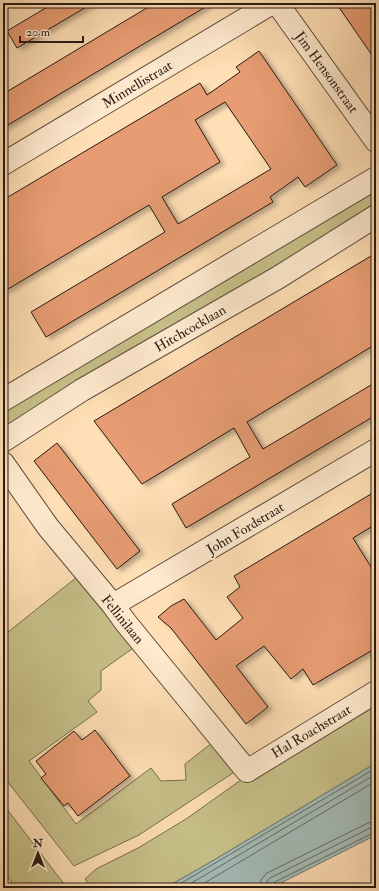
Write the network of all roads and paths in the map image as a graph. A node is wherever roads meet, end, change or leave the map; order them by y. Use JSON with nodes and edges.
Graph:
{"nodes":[{"id":1,"x":272,"y":3,"type":"edge"},
{"id":2,"x":277,"y":3,"type":"edge"},
{"id":3,"x":376,"y":141,"type":"edge"},
{"id":4,"x":3,"y":164,"type":"edge"},
{"id":5,"x":376,"y":178,"type":"edge"},
{"id":6,"x":376,"y":216,"type":"edge"},
{"id":7,"x":3,"y":400,"type":"edge"},
{"id":8,"x":3,"y":440,"type":"edge"},
{"id":9,"x":376,"y":450,"type":"edge"},
{"id":10,"x":3,"y":463,"type":"edge"},
{"id":11,"x":113,"y":605,"type":"junction"},
{"id":12,"x":376,"y":692,"type":"edge"},
{"id":13,"x":247,"y":771,"type":"joint"}],
"edges":[{"from":1,"to":4,"type":"street","name":"Minnellistraat"},
{"from":2,"to":3,"type":"street","name":"Jim Hensonstraat"},
{"from":5,"to":7,"type":"street"},
{"from":6,"to":8,"type":"street","name":"Hitchcocklaan"},
{"from":9,"to":11,"type":"street","name":"John Fordstraat"},
{"from":10,"to":11,"type":"street","name":"Fellinilaan"},
{"from":11,"to":13,"type":"street","name":"Fellinilaan"},
{"from":12,"to":13,"type":"street","name":"Hal Roachstraat"}]}
